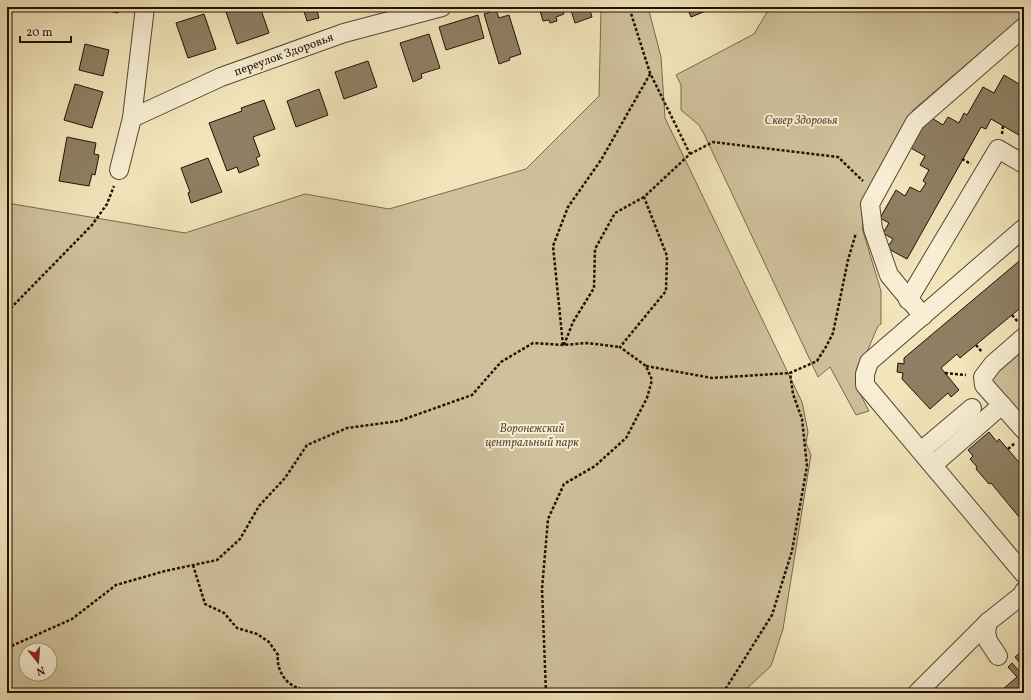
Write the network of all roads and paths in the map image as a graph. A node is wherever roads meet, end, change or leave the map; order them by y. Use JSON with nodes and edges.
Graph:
{"nodes":[{"id":1,"x":145,"y":7,"type":"edge"},
{"id":2,"x":442,"y":7,"type":"edge"},
{"id":3,"x":629,"y":7,"type":"edge"},
{"id":4,"x":1022,"y":33,"type":"edge"},
{"id":5,"x":650,"y":73,"type":"junction"},
{"id":6,"x":132,"y":118,"type":"junction"},
{"id":7,"x":690,"y":154,"type":"junction"},
{"id":8,"x":1024,"y":164,"type":"edge"},
{"id":9,"x":119,"y":170,"type":"joint"},
{"id":10,"x":868,"y":186,"type":"dead end"},
{"id":11,"x":644,"y":197,"type":"junction"},
{"id":12,"x":1024,"y":228,"type":"edge"},
{"id":13,"x":856,"y":232,"type":"dead end"},
{"id":14,"x":908,"y":300,"type":"junction"},
{"id":15,"x":7,"y":312,"type":"edge"},
{"id":16,"x":923,"y":316,"type":"junction"},
{"id":17,"x":1024,"y":337,"type":"edge"},
{"id":18,"x":563,"y":345,"type":"junction"},
{"id":19,"x":620,"y":347,"type":"junction"},
{"id":20,"x":646,"y":366,"type":"junction"},
{"id":21,"x":790,"y":373,"type":"junction"},
{"id":22,"x":945,"y":373,"type":"dead end"},
{"id":23,"x":983,"y":377,"type":"junction"},
{"id":24,"x":1002,"y":405,"type":"junction"},
{"id":25,"x":972,"y":408,"type":"dead end"},
{"id":26,"x":1024,"y":430,"type":"edge"},
{"id":27,"x":921,"y":452,"type":"junction"},
{"id":28,"x":932,"y":465,"type":"junction"},
{"id":29,"x":193,"y":565,"type":"junction"},
{"id":30,"x":1024,"y":574,"type":"edge"},
{"id":31,"x":1024,"y":591,"type":"edge"},
{"id":32,"x":988,"y":622,"type":"junction"},
{"id":33,"x":7,"y":648,"type":"edge"},
{"id":34,"x":998,"y":656,"type":"dead end"},
{"id":35,"x":919,"y":692,"type":"edge"},
{"id":36,"x":302,"y":693,"type":"edge"},
{"id":37,"x":546,"y":693,"type":"edge"},
{"id":38,"x":723,"y":693,"type":"edge"}],
"edges":[{"from":1,"to":6,"type":"street"},
{"from":2,"to":6,"type":"street","name":"переулок Здоровья"},
{"from":3,"to":5,"type":"path"},
{"from":4,"to":14,"type":"street"},
{"from":5,"to":7,"type":"path"},
{"from":5,"to":18,"type":"path"},
{"from":6,"to":9,"type":"street"},
{"from":7,"to":10,"type":"path"},
{"from":7,"to":11,"type":"path"},
{"from":8,"to":14,"type":"street"},
{"from":9,"to":15,"type":"path"},
{"from":11,"to":18,"type":"path"},
{"from":11,"to":19,"type":"path"},
{"from":12,"to":16,"type":"street"},
{"from":13,"to":21,"type":"path"},
{"from":14,"to":16,"type":"street"},
{"from":16,"to":27,"type":"street"},
{"from":17,"to":23,"type":"street"},
{"from":18,"to":19,"type":"path"},
{"from":18,"to":29,"type":"path"},
{"from":19,"to":20,"type":"path"},
{"from":20,"to":21,"type":"path"},
{"from":20,"to":37,"type":"path"},
{"from":21,"to":38,"type":"path"},
{"from":22,"to":23,"type":"path"},
{"from":23,"to":24,"type":"street"},
{"from":24,"to":26,"type":"street"},
{"from":24,"to":28,"type":"street"},
{"from":25,"to":27,"type":"street"},
{"from":27,"to":28,"type":"street"},
{"from":28,"to":30,"type":"street"},
{"from":29,"to":33,"type":"path"},
{"from":29,"to":36,"type":"path"},
{"from":31,"to":32,"type":"street"},
{"from":32,"to":34,"type":"street"},
{"from":32,"to":35,"type":"street"}]}
